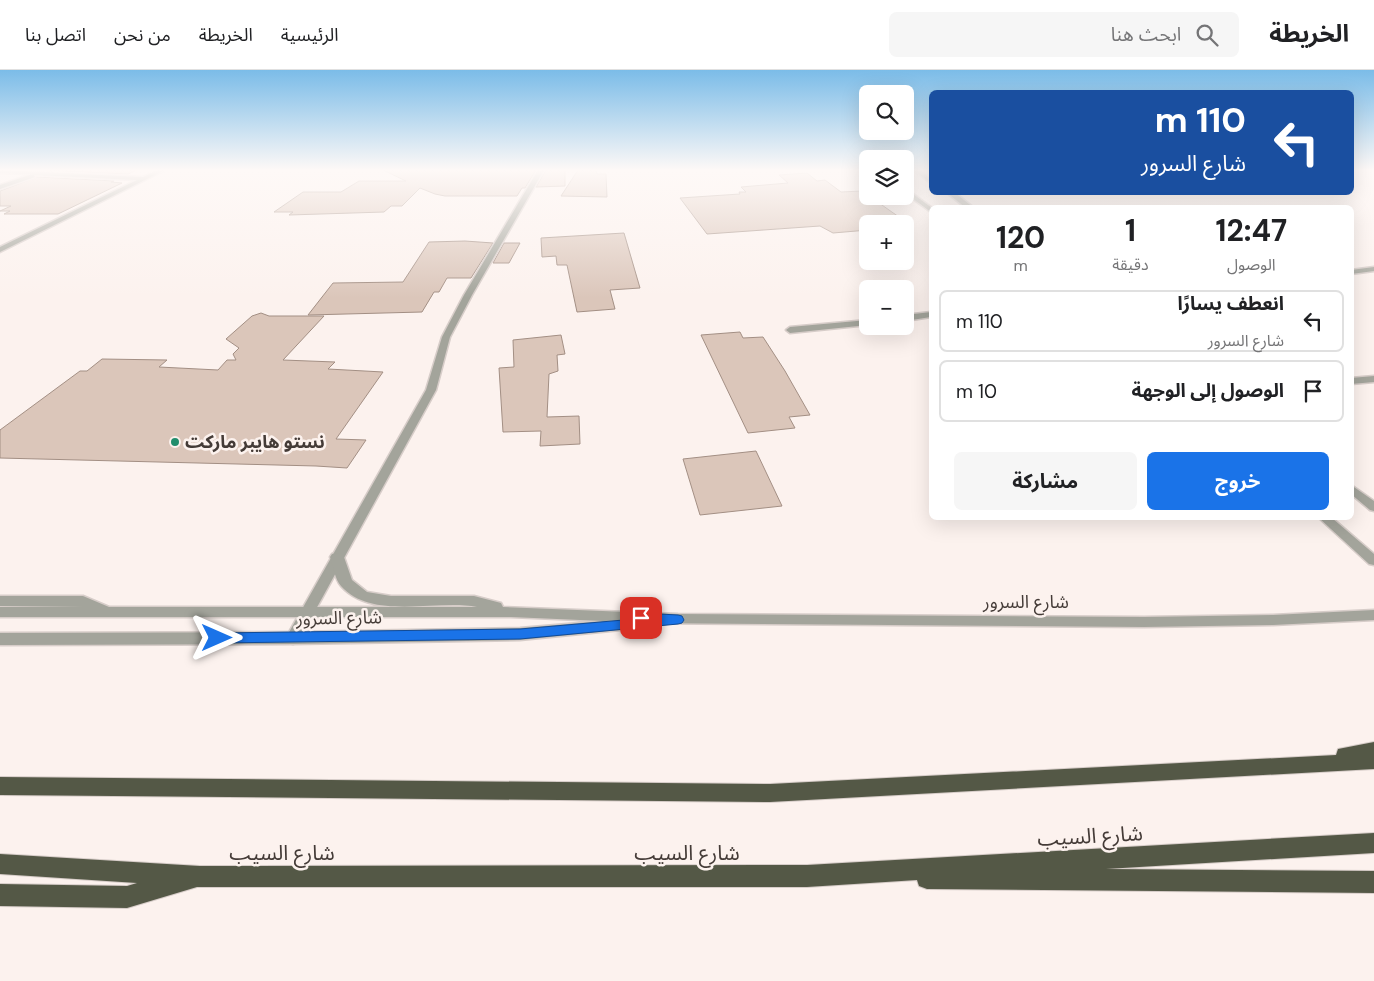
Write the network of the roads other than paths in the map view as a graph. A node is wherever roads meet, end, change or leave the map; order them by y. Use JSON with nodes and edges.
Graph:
{"nodes":[{"id":1,"x":77,"y":213,"type":"edge"},
{"id":2,"x":516,"y":213,"type":"edge"},
{"id":3,"x":0,"y":250,"type":"edge"},
{"id":4,"x":1374,"y":269,"type":"edge"},
{"id":5,"x":1354,"y":272,"type":"edge"},
{"id":6,"x":929,"y":316,"type":"edge"},
{"id":7,"x":914,"y":317,"type":"edge"},
{"id":8,"x":859,"y":323,"type":"edge"},
{"id":9,"x":790,"y":330,"type":"dead end"},
{"id":10,"x":1374,"y":379,"type":"edge"},
{"id":11,"x":1354,"y":381,"type":"edge"},
{"id":12,"x":1354,"y":491,"type":"edge"},
{"id":13,"x":1354,"y":502,"type":"edge"},
{"id":14,"x":1370,"y":504,"type":"edge"},
{"id":15,"x":1327,"y":520,"type":"edge"},
{"id":16,"x":337,"y":557,"type":"junction"},
{"id":17,"x":1374,"y":561,"type":"edge"},
{"id":18,"x":0,"y":601,"type":"edge"},
{"id":19,"x":0,"y":612,"type":"edge"},
{"id":20,"x":107,"y":612,"type":"junction"},
{"id":21,"x":307,"y":612,"type":"junction"},
{"id":22,"x":511,"y":612,"type":"junction"},
{"id":23,"x":1374,"y":615,"type":"edge"},
{"id":24,"x":678,"y":620,"type":"junction"},
{"id":25,"x":293,"y":638,"type":"junction"},
{"id":26,"x":0,"y":639,"type":"edge"},
{"id":27,"x":1374,"y":750,"type":"edge"},
{"id":28,"x":1374,"y":761,"type":"edge"},
{"id":29,"x":1295,"y":765,"type":"junction"},
{"id":30,"x":0,"y":786,"type":"edge"},
{"id":31,"x":1374,"y":843,"type":"edge"},
{"id":32,"x":0,"y":864,"type":"edge"},
{"id":33,"x":200,"y":876,"type":"junction"},
{"id":34,"x":806,"y":876,"type":"junction"},
{"id":35,"x":1374,"y":882,"type":"edge"},
{"id":36,"x":0,"y":895,"type":"edge"}],
"edges":[{"from":1,"to":3,"type":"street"},
{"from":2,"to":16,"type":"street"},
{"from":4,"to":5,"type":"street"},
{"from":6,"to":7,"type":"street"},
{"from":8,"to":9,"type":"street"},
{"from":10,"to":11,"type":"street"},
{"from":12,"to":14,"type":"street"},
{"from":13,"to":14,"type":"street"},
{"from":15,"to":17,"type":"street"},
{"from":16,"to":21,"type":"street"},
{"from":16,"to":22,"type":"street"},
{"from":18,"to":20,"type":"street"},
{"from":19,"to":20,"type":"street","name":"شارع السرور"},
{"from":20,"to":21,"type":"street","name":"شارع السرور"},
{"from":21,"to":22,"type":"street","name":"شارع السرور"},
{"from":21,"to":25,"type":"street"},
{"from":22,"to":24,"type":"street","name":"شارع السرور"},
{"from":23,"to":24,"type":"street","name":"شارع السرور"},
{"from":24,"to":25,"type":"street","name":"شارع السرور"},
{"from":25,"to":26,"type":"street","name":"شارع السرور"},
{"from":27,"to":29,"type":"highway"},
{"from":28,"to":29,"type":"highway"},
{"from":29,"to":30,"type":"highway"},
{"from":31,"to":34,"type":"highway","name":"شارع السيب"},
{"from":32,"to":33,"type":"highway","name":"شارع السيب"},
{"from":33,"to":34,"type":"highway","name":"شارع السيب"},
{"from":33,"to":36,"type":"highway"},
{"from":34,"to":35,"type":"highway"}]}
